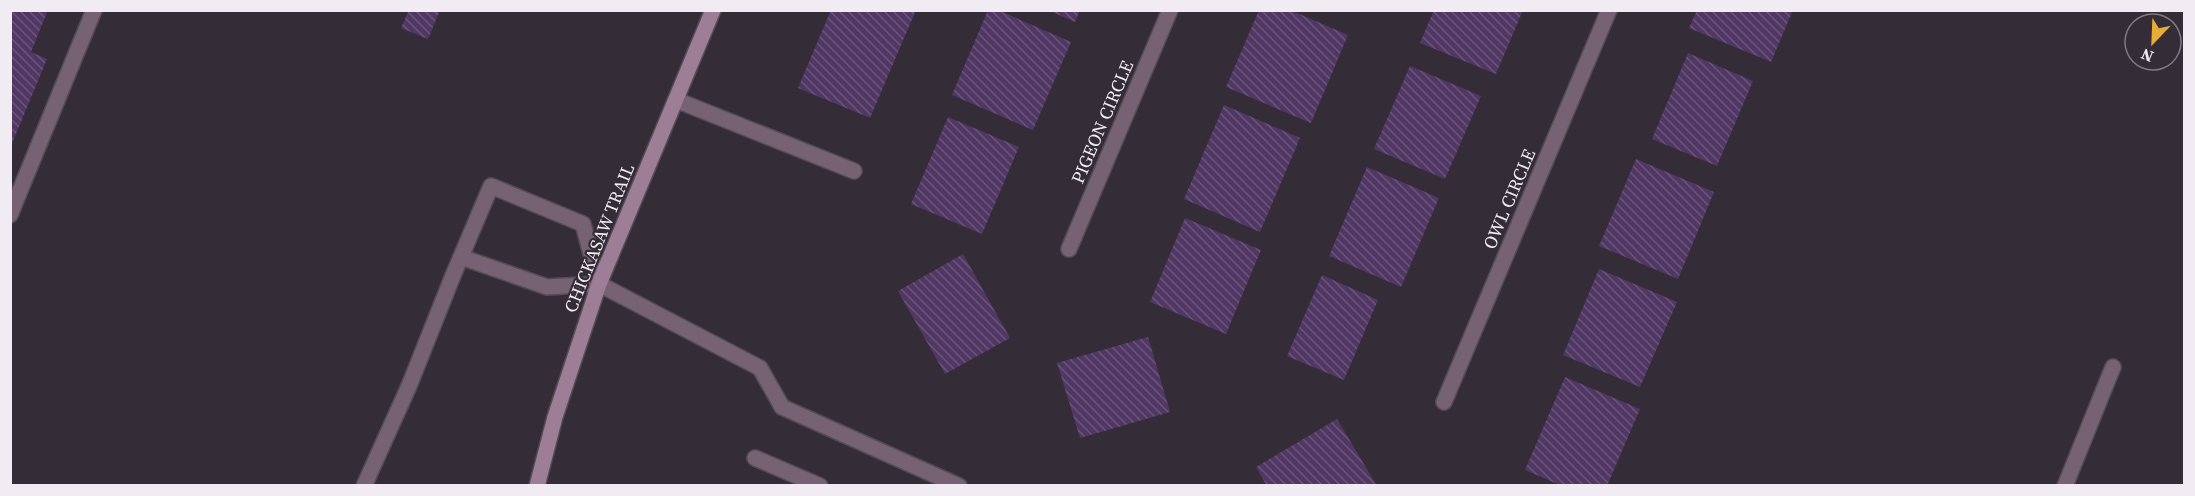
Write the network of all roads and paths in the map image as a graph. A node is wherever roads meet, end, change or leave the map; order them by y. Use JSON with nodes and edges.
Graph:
{"nodes":[{"id":1,"x":94,"y":10,"type":"edge"},
{"id":2,"x":713,"y":10,"type":"edge"},
{"id":3,"x":1170,"y":10,"type":"edge"},
{"id":4,"x":1610,"y":10,"type":"edge"},
{"id":5,"x":676,"y":100,"type":"junction"},
{"id":6,"x":854,"y":171,"type":"dead end"},
{"id":7,"x":10,"y":215,"type":"edge"},
{"id":8,"x":1069,"y":249,"type":"dead end"},
{"id":9,"x":461,"y":257,"type":"junction"},
{"id":10,"x":599,"y":284,"type":"junction"},
{"id":11,"x":2113,"y":367,"type":"dead end"},
{"id":12,"x":1444,"y":402,"type":"dead end"},
{"id":13,"x":755,"y":458,"type":"dead end"},
{"id":14,"x":364,"y":486,"type":"edge"},
{"id":15,"x":537,"y":486,"type":"edge"},
{"id":16,"x":820,"y":486,"type":"edge"},
{"id":17,"x":959,"y":486,"type":"edge"},
{"id":18,"x":2064,"y":486,"type":"edge"}],
"edges":[{"from":1,"to":7,"type":"street"},
{"from":2,"to":5,"type":"street","name":"CHICKASAW TRAIL"},
{"from":3,"to":8,"type":"street","name":"PIGEON CIRCLE"},
{"from":4,"to":12,"type":"street","name":"OWL CIRCLE"},
{"from":5,"to":6,"type":"street"},
{"from":5,"to":10,"type":"street","name":"CHICKASAW TRAIL"},
{"from":9,"to":10,"type":"street"},
{"from":9,"to":10,"type":"street"},
{"from":9,"to":14,"type":"street"},
{"from":10,"to":15,"type":"street","name":"CHICKASAW TRAIL"},
{"from":10,"to":17,"type":"street"},
{"from":11,"to":18,"type":"street"},
{"from":13,"to":16,"type":"street"}]}
